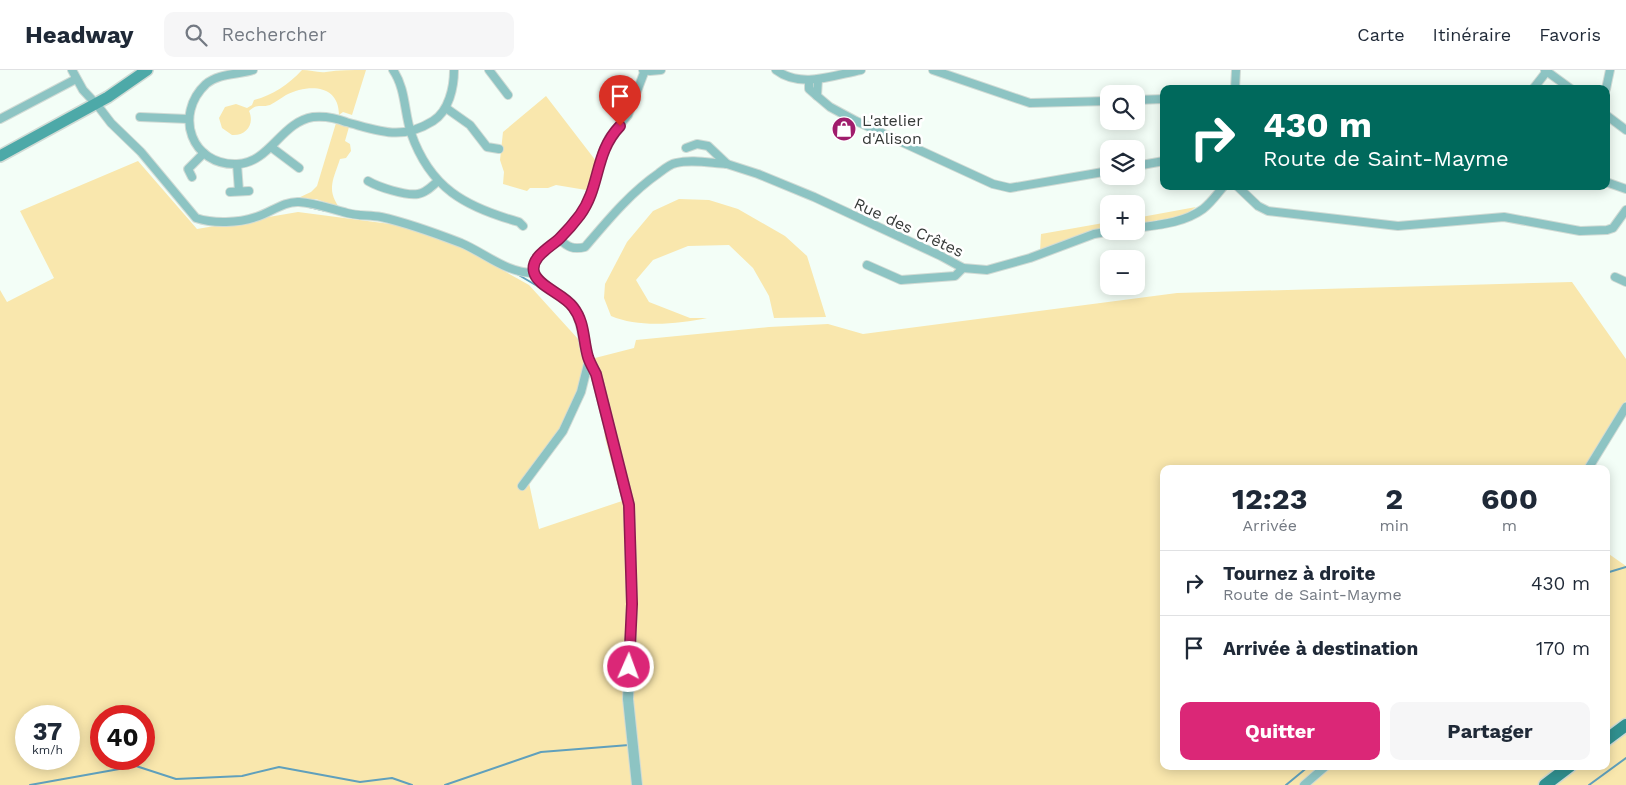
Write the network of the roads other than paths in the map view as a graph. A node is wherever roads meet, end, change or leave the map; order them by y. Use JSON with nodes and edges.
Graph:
{"nodes":[{"id":1,"x":72,"y":70,"type":"edge"},
{"id":2,"x":139,"y":70,"type":"edge"},
{"id":3,"x":147,"y":70,"type":"edge"},
{"id":4,"x":253,"y":70,"type":"edge"},
{"id":5,"x":393,"y":70,"type":"edge"},
{"id":6,"x":489,"y":70,"type":"edge"},
{"id":7,"x":644,"y":70,"type":"edge"},
{"id":8,"x":661,"y":70,"type":"edge"},
{"id":9,"x":776,"y":70,"type":"edge"},
{"id":10,"x":861,"y":70,"type":"edge"},
{"id":11,"x":933,"y":70,"type":"edge"},
{"id":12,"x":1236,"y":70,"type":"edge"},
{"id":13,"x":1610,"y":70,"type":"edge"},
{"id":14,"x":456,"y":71,"type":"edge"},
{"id":15,"x":1546,"y":71,"type":"edge"},
{"id":16,"x":818,"y":78,"type":"junction"},
{"id":17,"x":76,"y":79,"type":"junction"},
{"id":18,"x":809,"y":80,"type":"junction"},
{"id":19,"x":1235,"y":85,"type":"edge"},
{"id":20,"x":1536,"y":85,"type":"edge"},
{"id":21,"x":1565,"y":85,"type":"edge"},
{"id":22,"x":1607,"y":85,"type":"edge"},
{"id":23,"x":508,"y":95,"type":"dead end"},
{"id":24,"x":818,"y":96,"type":"junction"},
{"id":25,"x":1160,"y":99,"type":"edge"},
{"id":26,"x":1145,"y":100,"type":"edge"},
{"id":27,"x":93,"y":101,"type":"junction"},
{"id":28,"x":1100,"y":101,"type":"edge"},
{"id":29,"x":446,"y":108,"type":"junction"},
{"id":30,"x":140,"y":117,"type":"dead end"},
{"id":31,"x":1610,"y":118,"type":"edge"},
{"id":32,"x":0,"y":119,"type":"edge"},
{"id":33,"x":188,"y":119,"type":"junction"},
{"id":34,"x":1626,"y":130,"type":"edge"},
{"id":35,"x":411,"y":132,"type":"junction"},
{"id":36,"x":271,"y":147,"type":"junction"},
{"id":37,"x":686,"y":148,"type":"dead end"},
{"id":38,"x":499,"y":149,"type":"dead end"},
{"id":39,"x":1,"y":153,"type":"edge"},
{"id":40,"x":204,"y":153,"type":"junction"},
{"id":41,"x":1160,"y":162,"type":"edge"},
{"id":42,"x":237,"y":164,"type":"junction"},
{"id":43,"x":727,"y":164,"type":"junction"},
{"id":44,"x":1145,"y":164,"type":"edge"},
{"id":45,"x":299,"y":168,"type":"dead end"},
{"id":46,"x":179,"y":169,"type":"dead end"},
{"id":47,"x":1100,"y":173,"type":"edge"},
{"id":48,"x":368,"y":181,"type":"dead end"},
{"id":49,"x":438,"y":181,"type":"junction"},
{"id":50,"x":1610,"y":183,"type":"edge"},
{"id":51,"x":1626,"y":189,"type":"edge"},
{"id":52,"x":249,"y":190,"type":"dead end"},
{"id":53,"x":1221,"y":190,"type":"edge"},
{"id":54,"x":1241,"y":190,"type":"edge"},
{"id":55,"x":239,"y":191,"type":"junction"},
{"id":56,"x":230,"y":192,"type":"dead end"},
{"id":57,"x":1626,"y":210,"type":"edge"},
{"id":58,"x":523,"y":226,"type":"dead end"},
{"id":59,"x":1145,"y":227,"type":"edge"},
{"id":60,"x":1100,"y":233,"type":"edge"},
{"id":61,"x":560,"y":239,"type":"junction"},
{"id":62,"x":868,"y":265,"type":"dead end"},
{"id":63,"x":964,"y":268,"type":"junction"},
{"id":64,"x":534,"y":273,"type":"junction"},
{"id":65,"x":1615,"y":277,"type":"dead end"},
{"id":66,"x":1626,"y":282,"type":"edge"},
{"id":67,"x":589,"y":360,"type":"junction"},
{"id":68,"x":1626,"y":407,"type":"edge"},
{"id":69,"x":1590,"y":465,"type":"edge"},
{"id":70,"x":522,"y":486,"type":"dead end"},
{"id":71,"x":1626,"y":725,"type":"edge"},
{"id":72,"x":1610,"y":737,"type":"edge"},
{"id":73,"x":1321,"y":770,"type":"edge"},
{"id":74,"x":1565,"y":770,"type":"edge"},
{"id":75,"x":637,"y":785,"type":"edge"},
{"id":76,"x":1304,"y":785,"type":"edge"},
{"id":77,"x":1545,"y":785,"type":"edge"}],
"edges":[{"from":1,"to":17,"type":"street"},
{"from":2,"to":27,"type":"main road"},
{"from":3,"to":27,"type":"main road"},
{"from":4,"to":33,"type":"street"},
{"from":5,"to":35,"type":"street"},
{"from":6,"to":23,"type":"street"},
{"from":7,"to":8,"type":"street"},
{"from":7,"to":61,"type":"street"},
{"from":9,"to":18,"type":"street"},
{"from":10,"to":16,"type":"street"},
{"from":11,"to":28,"type":"street"},
{"from":12,"to":19,"type":"street"},
{"from":13,"to":22,"type":"street"},
{"from":14,"to":29,"type":"street"},
{"from":15,"to":20,"type":"street"},
{"from":15,"to":21,"type":"street"},
{"from":16,"to":18,"type":"street"},
{"from":16,"to":24,"type":"street"},
{"from":17,"to":27,"type":"street"},
{"from":17,"to":32,"type":"street"},
{"from":18,"to":24,"type":"street"},
{"from":24,"to":47,"type":"street"},
{"from":25,"to":26,"type":"street"},
{"from":27,"to":39,"type":"main road"},
{"from":27,"to":64,"type":"street"},
{"from":29,"to":35,"type":"street"},
{"from":29,"to":38,"type":"street"},
{"from":30,"to":33,"type":"street"},
{"from":31,"to":34,"type":"street"},
{"from":33,"to":40,"type":"street"},
{"from":35,"to":36,"type":"street"},
{"from":35,"to":49,"type":"street"},
{"from":36,"to":42,"type":"street"},
{"from":36,"to":45,"type":"street"},
{"from":37,"to":43,"type":"street","name":"Rue des Crêtes"},
{"from":40,"to":42,"type":"street"},
{"from":40,"to":46,"type":"street"},
{"from":41,"to":44,"type":"street"},
{"from":42,"to":55,"type":"street"},
{"from":43,"to":61,"type":"street","name":"Rue des Crêtes"},
{"from":43,"to":63,"type":"street","name":"Rue des Crêtes"},
{"from":48,"to":49,"type":"street"},
{"from":49,"to":58,"type":"street"},
{"from":50,"to":51,"type":"street"},
{"from":52,"to":55,"type":"street"},
{"from":53,"to":59,"type":"street"},
{"from":54,"to":57,"type":"street"},
{"from":55,"to":56,"type":"street"},
{"from":60,"to":63,"type":"street","name":"Rue des Crêtes"},
{"from":61,"to":64,"type":"street"},
{"from":62,"to":63,"type":"street"},
{"from":64,"to":67,"type":"street"},
{"from":65,"to":66,"type":"street"},
{"from":67,"to":70,"type":"street"},
{"from":67,"to":75,"type":"street"},
{"from":68,"to":69,"type":"street"},
{"from":71,"to":72,"type":"main road"},
{"from":73,"to":76,"type":"street"},
{"from":74,"to":77,"type":"main road"}]}
